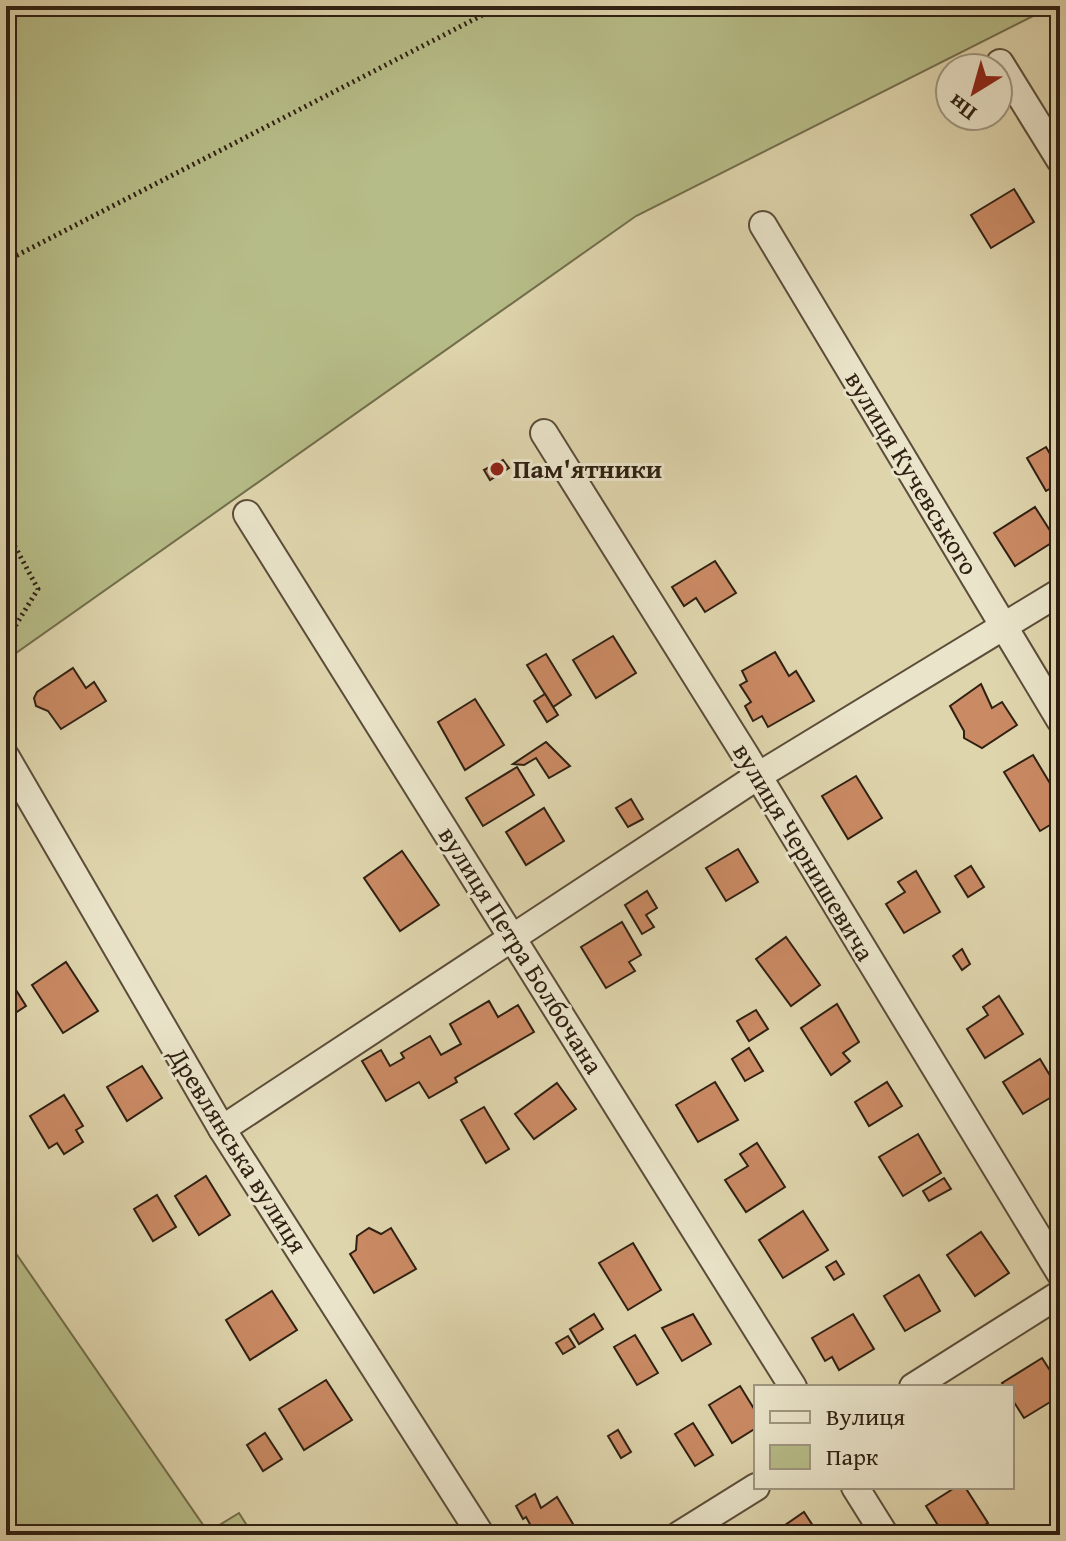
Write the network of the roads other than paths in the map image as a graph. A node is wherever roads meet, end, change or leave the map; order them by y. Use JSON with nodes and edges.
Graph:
{"nodes":[{"id":1,"x":1014,"y":86,"type":"edge"},
{"id":2,"x":1060,"y":160,"type":"edge"},
{"id":3,"x":763,"y":225,"type":"dead end"},
{"id":4,"x":544,"y":433,"type":"dead end"},
{"id":5,"x":247,"y":514,"type":"dead end"},
{"id":6,"x":1060,"y":592,"type":"edge"},
{"id":7,"x":1004,"y":627,"type":"junction"},
{"id":8,"x":1060,"y":720,"type":"edge"},
{"id":9,"x":6,"y":757,"type":"edge"},
{"id":10,"x":758,"y":776,"type":"junction"},
{"id":11,"x":513,"y":936,"type":"junction"},
{"id":12,"x":222,"y":1129,"type":"junction"},
{"id":13,"x":1060,"y":1273,"type":"edge"},
{"id":14,"x":1060,"y":1294,"type":"edge"},
{"id":15,"x":792,"y":1385,"type":"edge"},
{"id":16,"x":916,"y":1385,"type":"edge"},
{"id":17,"x":754,"y":1488,"type":"edge"},
{"id":18,"x":856,"y":1489,"type":"edge"},
{"id":19,"x":481,"y":1535,"type":"edge"},
{"id":20,"x":679,"y":1535,"type":"edge"},
{"id":21,"x":885,"y":1535,"type":"edge"}],
"edges":[{"from":1,"to":2,"type":"street"},
{"from":3,"to":7,"type":"street","name":"вулиця Кучевського"},
{"from":4,"to":10,"type":"street","name":"вулиця Чернишевича"},
{"from":5,"to":11,"type":"street","name":"вулиця Петра Болбочана"},
{"from":6,"to":7,"type":"street"},
{"from":7,"to":8,"type":"street","name":"вулиця Кучевського"},
{"from":7,"to":10,"type":"street"},
{"from":9,"to":12,"type":"street","name":"Древлянська вулиця"},
{"from":10,"to":11,"type":"street"},
{"from":10,"to":13,"type":"street","name":"вулиця Чернишевича"},
{"from":11,"to":12,"type":"street"},
{"from":11,"to":15,"type":"street","name":"вулиця Петра Болбочана"},
{"from":12,"to":19,"type":"street","name":"Древлянська вулиця"},
{"from":14,"to":16,"type":"street"},
{"from":17,"to":20,"type":"street"},
{"from":18,"to":21,"type":"street"}]}
